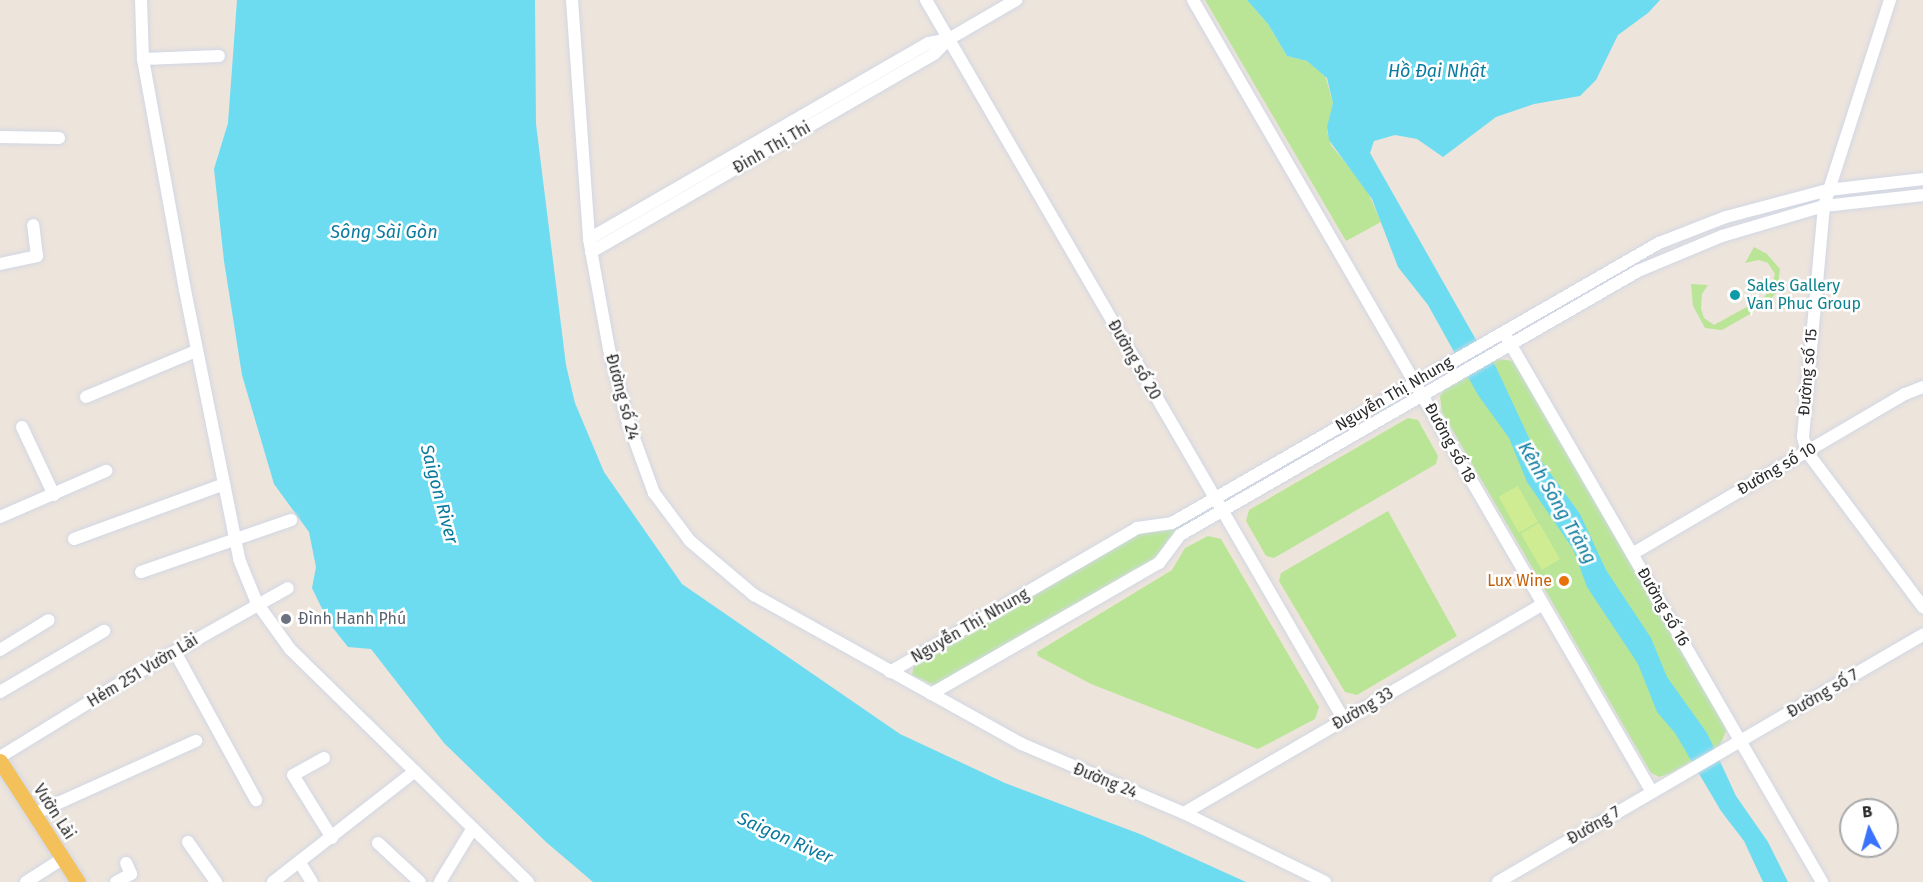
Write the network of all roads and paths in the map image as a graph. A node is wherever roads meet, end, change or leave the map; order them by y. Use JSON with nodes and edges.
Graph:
{"nodes":[{"id":1,"x":141,"y":0,"type":"edge"},
{"id":2,"x":572,"y":0,"type":"edge"},
{"id":3,"x":926,"y":0,"type":"edge"},
{"id":4,"x":1016,"y":0,"type":"edge"},
{"id":5,"x":1192,"y":0,"type":"edge"},
{"id":6,"x":1890,"y":0,"type":"edge"},
{"id":7,"x":949,"y":39,"type":"junction"},
{"id":8,"x":219,"y":56,"type":"dead end"},
{"id":9,"x":143,"y":59,"type":"junction"},
{"id":10,"x":0,"y":136,"type":"edge"},
{"id":11,"x":58,"y":138,"type":"dead end"},
{"id":12,"x":1923,"y":179,"type":"edge"},
{"id":13,"x":1828,"y":190,"type":"junction"},
{"id":14,"x":1923,"y":195,"type":"edge"},
{"id":15,"x":1824,"y":206,"type":"junction"},
{"id":16,"x":33,"y":225,"type":"dead end"},
{"id":17,"x":589,"y":239,"type":"junction"},
{"id":18,"x":591,"y":252,"type":"junction"},
{"id":19,"x":0,"y":264,"type":"edge"},
{"id":20,"x":1503,"y":331,"type":"junction"},
{"id":21,"x":1510,"y":344,"type":"junction"},
{"id":22,"x":196,"y":351,"type":"junction"},
{"id":23,"x":1415,"y":382,"type":"junction"},
{"id":24,"x":1923,"y":387,"type":"edge"},
{"id":25,"x":1422,"y":394,"type":"junction"},
{"id":26,"x":86,"y":397,"type":"dead end"},
{"id":27,"x":22,"y":427,"type":"dead end"},
{"id":28,"x":1807,"y":452,"type":"junction"},
{"id":29,"x":106,"y":471,"type":"dead end"},
{"id":30,"x":224,"y":484,"type":"junction"},
{"id":31,"x":54,"y":495,"type":"junction"},
{"id":32,"x":1213,"y":498,"type":"junction"},
{"id":33,"x":1221,"y":512,"type":"junction"},
{"id":34,"x":0,"y":517,"type":"edge"},
{"id":35,"x":291,"y":520,"type":"dead end"},
{"id":36,"x":234,"y":538,"type":"junction"},
{"id":37,"x":75,"y":539,"type":"dead end"},
{"id":38,"x":1632,"y":554,"type":"junction"},
{"id":39,"x":141,"y":572,"type":"dead end"},
{"id":40,"x":288,"y":588,"type":"dead end"},
{"id":41,"x":257,"y":603,"type":"junction"},
{"id":42,"x":1541,"y":605,"type":"junction"},
{"id":43,"x":1923,"y":607,"type":"edge"},
{"id":44,"x":49,"y":620,"type":"dead end"},
{"id":45,"x":104,"y":631,"type":"dead end"},
{"id":46,"x":1923,"y":635,"type":"edge"},
{"id":47,"x":0,"y":650,"type":"edge"},
{"id":48,"x":175,"y":652,"type":"junction"},
{"id":49,"x":890,"y":672,"type":"junction"},
{"id":50,"x":0,"y":692,"type":"edge"},
{"id":51,"x":931,"y":694,"type":"junction"},
{"id":52,"x":1344,"y":720,"type":"junction"},
{"id":53,"x":196,"y":741,"type":"dead end"},
{"id":54,"x":1741,"y":741,"type":"junction"},
{"id":55,"x":324,"y":758,"type":"dead end"},
{"id":56,"x":0,"y":759,"type":"edge"},
{"id":57,"x":1689,"y":770,"type":"joint"},
{"id":58,"x":415,"y":771,"type":"junction"},
{"id":59,"x":1652,"y":792,"type":"junction"},
{"id":60,"x":256,"y":800,"type":"dead end"},
{"id":61,"x":1184,"y":813,"type":"junction"},
{"id":62,"x":34,"y":814,"type":"junction"},
{"id":63,"x":473,"y":828,"type":"junction"},
{"id":64,"x":332,"y":838,"type":"junction"},
{"id":65,"x":188,"y":842,"type":"dead end"},
{"id":66,"x":378,"y":843,"type":"dead end"},
{"id":67,"x":62,"y":859,"type":"junction"},
{"id":68,"x":126,"y":863,"type":"dead end"},
{"id":69,"x":300,"y":863,"type":"junction"},
{"id":70,"x":26,"y":882,"type":"edge"},
{"id":71,"x":78,"y":882,"type":"edge"},
{"id":72,"x":116,"y":882,"type":"edge"},
{"id":73,"x":216,"y":882,"type":"edge"},
{"id":74,"x":273,"y":882,"type":"edge"},
{"id":75,"x":312,"y":882,"type":"edge"},
{"id":76,"x":420,"y":882,"type":"edge"},
{"id":77,"x":440,"y":882,"type":"edge"},
{"id":78,"x":528,"y":882,"type":"edge"},
{"id":79,"x":1324,"y":882,"type":"edge"},
{"id":80,"x":1498,"y":882,"type":"edge"},
{"id":81,"x":1822,"y":882,"type":"edge"}],
"edges":[{"from":1,"to":9,"type":"street"},
{"from":2,"to":17,"type":"street","name":"Đường số 24"},
{"from":3,"to":7,"type":"street","name":"Đường số 20"},
{"from":4,"to":7,"type":"street","name":"Đinh Thị Thi"},
{"from":5,"to":23,"type":"street","name":"Đường số 18"},
{"from":6,"to":13,"type":"street","name":"Đường số 15"},
{"from":7,"to":17,"type":"street","name":"Đinh Thị Thi"},
{"from":7,"to":18,"type":"street","name":"Đinh Thị Thi"},
{"from":7,"to":32,"type":"street","name":"Đường số 20"},
{"from":8,"to":9,"type":"street"},
{"from":9,"to":22,"type":"street"},
{"from":10,"to":11,"type":"street"},
{"from":12,"to":13,"type":"street","name":"Nguyễn Thị Nhung"},
{"from":13,"to":15,"type":"street","name":"Đường số 15"},
{"from":13,"to":20,"type":"street","name":"Nguyễn Thị Nhung"},
{"from":14,"to":15,"type":"street","name":"Nguyễn Thị Nhung"},
{"from":15,"to":21,"type":"street","name":"Nguyễn Thị Nhung"},
{"from":15,"to":28,"type":"street","name":"Đường số 15"},
{"from":16,"to":19,"type":"street"},
{"from":17,"to":18,"type":"street","name":"Đường số 24"},
{"from":18,"to":49,"type":"street","name":"Đường số 24"},
{"from":20,"to":21,"type":"street","name":"Đường số 16"},
{"from":20,"to":23,"type":"street","name":"Nguyễn Thị Nhung"},
{"from":21,"to":25,"type":"street","name":"Nguyễn Thị Nhung"},
{"from":21,"to":38,"type":"street","name":"Đường số 16"},
{"from":22,"to":26,"type":"street"},
{"from":22,"to":30,"type":"street"},
{"from":23,"to":25,"type":"street","name":"Đường số 18"},
{"from":23,"to":32,"type":"street","name":"Nguyễn Thị Nhung"},
{"from":24,"to":28,"type":"street","name":"Đường số 10"},
{"from":25,"to":33,"type":"street","name":"Nguyễn Thị Nhung"},
{"from":25,"to":42,"type":"street","name":"Đường số 18"},
{"from":27,"to":31,"type":"street"},
{"from":28,"to":38,"type":"street","name":"Đường số 10"},
{"from":28,"to":43,"type":"street","name":"Đường số 15"},
{"from":29,"to":31,"type":"street"},
{"from":30,"to":36,"type":"street"},
{"from":30,"to":37,"type":"street"},
{"from":31,"to":34,"type":"street"},
{"from":32,"to":33,"type":"street","name":"Đường số 20"},
{"from":32,"to":49,"type":"street","name":"Nguyễn Thị Nhung"},
{"from":33,"to":51,"type":"street","name":"Nguyễn Thị Nhung"},
{"from":33,"to":52,"type":"street","name":"Đường số 20"},
{"from":35,"to":36,"type":"street"},
{"from":36,"to":39,"type":"street"},
{"from":36,"to":41,"type":"street"},
{"from":38,"to":54,"type":"street","name":"Đường số 16"},
{"from":40,"to":41,"type":"street","name":"Hẻm 251 Vườn Lài"},
{"from":41,"to":48,"type":"street","name":"Hẻm 251 Vườn Lài"},
{"from":41,"to":58,"type":"street"},
{"from":42,"to":52,"type":"street","name":"Đường 33"},
{"from":42,"to":59,"type":"street","name":"Đường số 18"},
{"from":44,"to":47,"type":"street"},
{"from":45,"to":50,"type":"street"},
{"from":46,"to":54,"type":"street","name":"Đường số 7"},
{"from":48,"to":56,"type":"street","name":"Hẻm 251 Vườn Lài"},
{"from":48,"to":60,"type":"street"},
{"from":49,"to":51,"type":"street","name":"Đường 24"},
{"from":51,"to":61,"type":"street","name":"Đường 24"},
{"from":52,"to":61,"type":"street","name":"Đường 33"},
{"from":53,"to":62,"type":"street"},
{"from":54,"to":57,"type":"street","name":"Đường số 7"},
{"from":54,"to":81,"type":"street","name":"Đường số 16"},
{"from":55,"to":64,"type":"street"},
{"from":56,"to":62,"type":"main road","name":"Vườn Lài"},
{"from":57,"to":59,"type":"street","name":"Đường 7"},
{"from":58,"to":63,"type":"street"},
{"from":58,"to":64,"type":"street"},
{"from":59,"to":80,"type":"street","name":"Đường 7"},
{"from":61,"to":79,"type":"street","name":"Đường 24"},
{"from":62,"to":67,"type":"main road","name":"Vườn Lài"},
{"from":63,"to":77,"type":"street"},
{"from":63,"to":78,"type":"street"},
{"from":64,"to":69,"type":"street"},
{"from":65,"to":73,"type":"street"},
{"from":66,"to":76,"type":"street"},
{"from":67,"to":70,"type":"street"},
{"from":67,"to":71,"type":"main road","name":"Vườn Lài"},
{"from":68,"to":72,"type":"street"},
{"from":69,"to":74,"type":"street"},
{"from":69,"to":75,"type":"street"}]}
